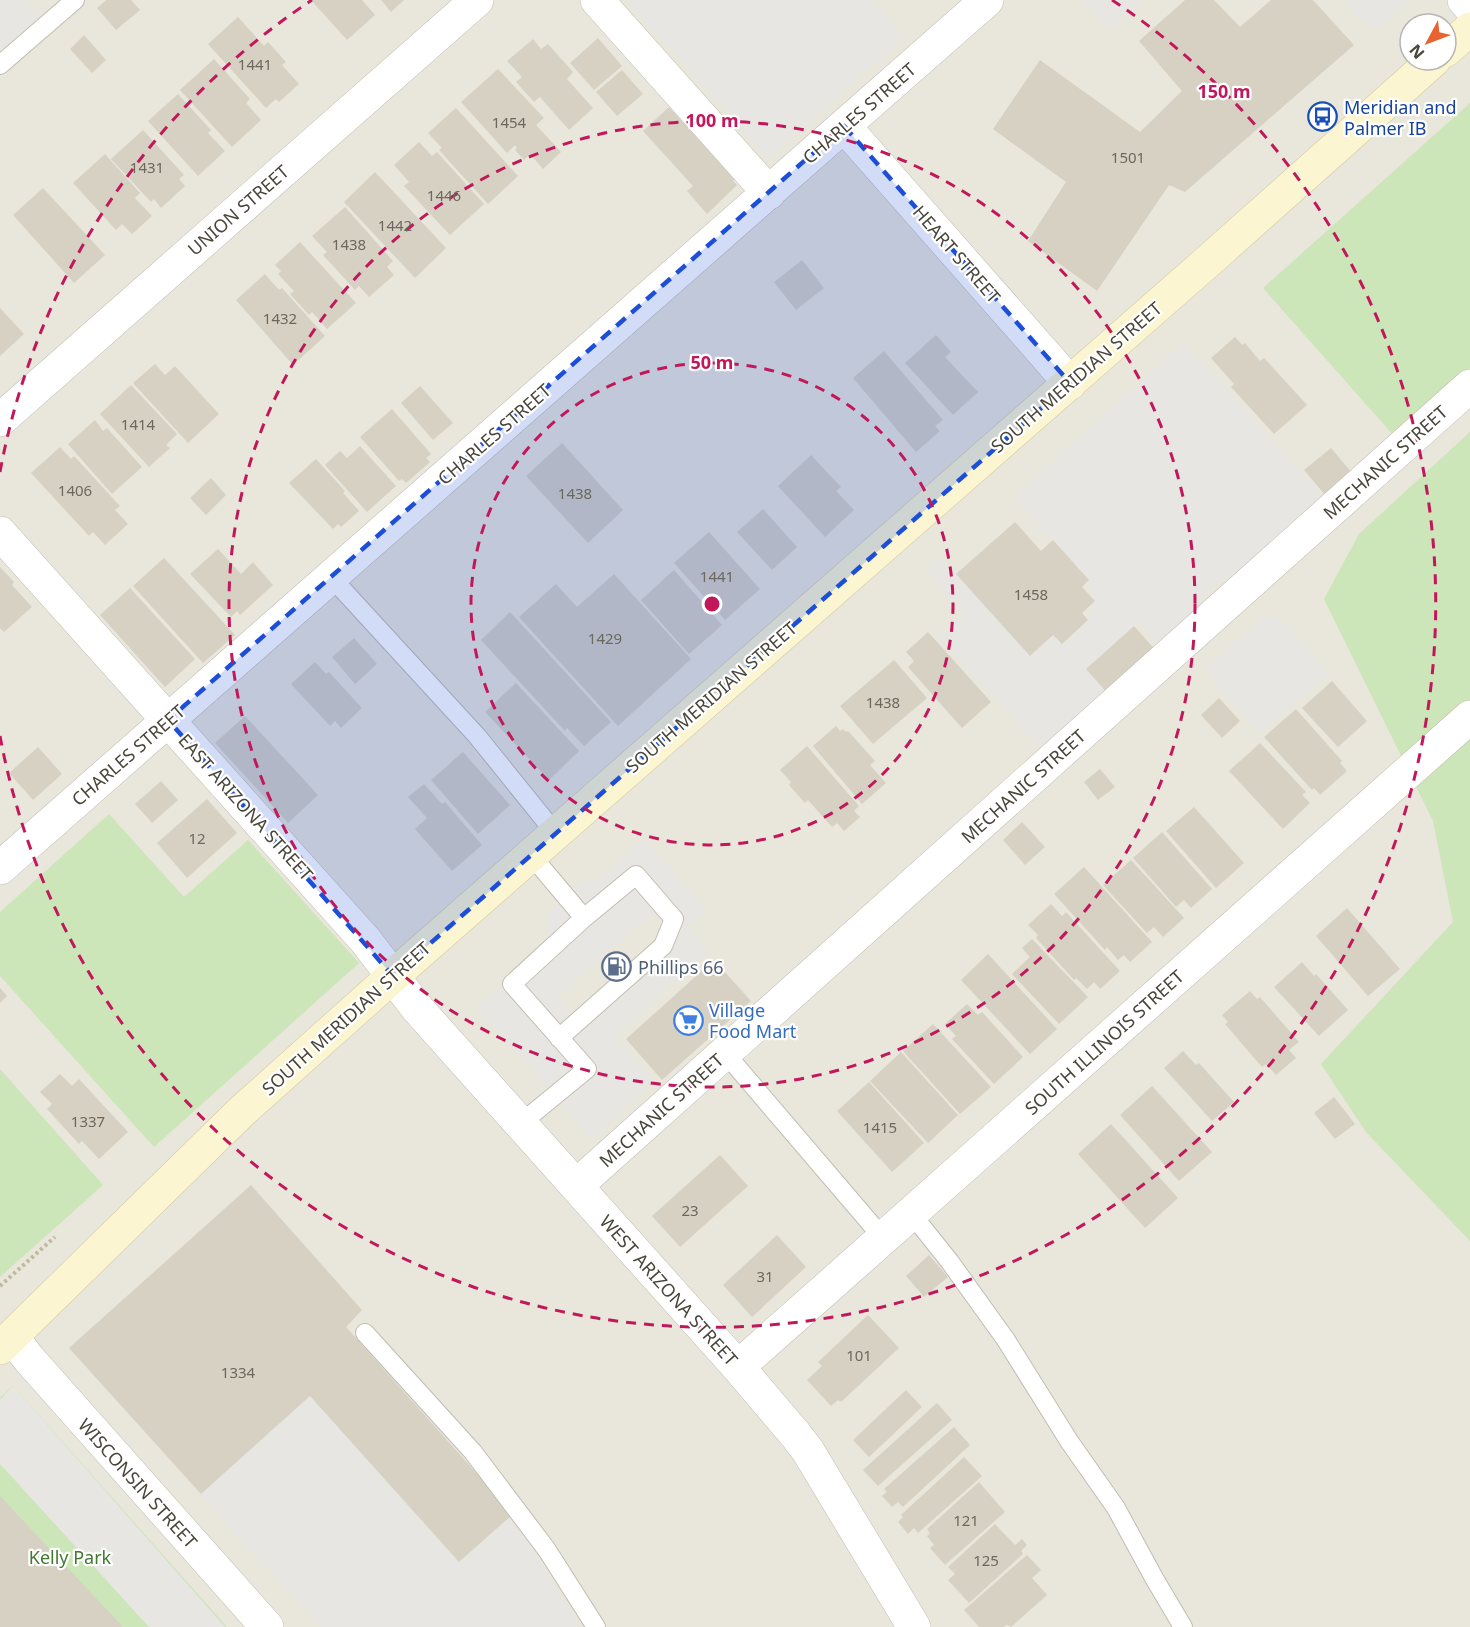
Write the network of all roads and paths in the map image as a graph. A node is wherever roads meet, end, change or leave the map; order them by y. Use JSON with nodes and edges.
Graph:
{"nodes":[{"id":1,"x":75,"y":0,"type":"edge"},
{"id":2,"x":477,"y":0,"type":"edge"},
{"id":3,"x":597,"y":0,"type":"edge"},
{"id":4,"x":987,"y":0,"type":"edge"},
{"id":5,"x":1464,"y":0,"type":"edge"},
{"id":6,"x":1470,"y":7,"type":"edge"},
{"id":7,"x":1470,"y":29,"type":"edge"},
{"id":8,"x":1458,"y":40,"type":"edge"},
{"id":9,"x":0,"y":65,"type":"edge"},
{"id":10,"x":1420,"y":72,"type":"edge"},
{"id":11,"x":844,"y":126,"type":"junction"},
{"id":12,"x":769,"y":193,"type":"junction"},
{"id":13,"x":1070,"y":383,"type":"junction"},
{"id":14,"x":1470,"y":386,"type":"edge"},
{"id":15,"x":0,"y":420,"type":"edge"},
{"id":16,"x":0,"y":533,"type":"edge"},
{"id":17,"x":331,"y":577,"type":"junction"},
{"id":18,"x":1470,"y":717,"type":"edge"},
{"id":19,"x":168,"y":720,"type":"junction"},
{"id":20,"x":556,"y":834,"type":"junction"},
{"id":21,"x":531,"y":855,"type":"junction"},
{"id":22,"x":0,"y":868,"type":"edge"},
{"id":23,"x":584,"y":918,"type":"junction"},
{"id":24,"x":393,"y":976,"type":"junction"},
{"id":25,"x":559,"y":1038,"type":"junction"},
{"id":26,"x":725,"y":1053,"type":"junction"},
{"id":27,"x":520,"y":1124,"type":"junction"},
{"id":28,"x":576,"y":1186,"type":"junction"},
{"id":29,"x":911,"y":1213,"type":"junction"},
{"id":30,"x":55,"y":1237,"type":"dead end"},
{"id":31,"x":883,"y":1238,"type":"junction"},
{"id":32,"x":0,"y":1286,"type":"edge"},
{"id":33,"x":365,"y":1333,"type":"dead end"},
{"id":34,"x":6,"y":1342,"type":"edge"},
{"id":35,"x":738,"y":1367,"type":"junction"},
{"id":36,"x":267,"y":1627,"type":"edge"},
{"id":37,"x":596,"y":1627,"type":"edge"},
{"id":38,"x":914,"y":1627,"type":"edge"},
{"id":39,"x":1182,"y":1627,"type":"edge"}],
"edges":[{"from":1,"to":9,"type":"lane"},
{"from":2,"to":15,"type":"street","name":"UNION STREET"},
{"from":3,"to":12,"type":"street"},
{"from":4,"to":11,"type":"street","name":"CHARLES STREET"},
{"from":5,"to":6,"type":"street"},
{"from":7,"to":8,"type":"main road"},
{"from":10,"to":13,"type":"main road","name":"SOUTH MERIDIAN STREET"},
{"from":11,"to":12,"type":"street","name":"CHARLES STREET"},
{"from":11,"to":13,"type":"street","name":"HEART STREET"},
{"from":12,"to":17,"type":"street","name":"CHARLES STREET"},
{"from":13,"to":20,"type":"main road","name":"SOUTH MERIDIAN STREET"},
{"from":14,"to":26,"type":"street","name":"MECHANIC STREET"},
{"from":16,"to":19,"type":"street","name":"EAST ARIZONA STREET"},
{"from":17,"to":19,"type":"street","name":"CHARLES STREET"},
{"from":17,"to":20,"type":"lane"},
{"from":18,"to":29,"type":"street","name":"SOUTH ILLINOIS STREET"},
{"from":19,"to":22,"type":"street","name":"CHARLES STREET"},
{"from":19,"to":24,"type":"street","name":"EAST ARIZONA STREET"},
{"from":20,"to":21,"type":"main road","name":"SOUTH MERIDIAN STREET"},
{"from":21,"to":23,"type":"lane"},
{"from":21,"to":24,"type":"main road","name":"SOUTH MERIDIAN STREET"},
{"from":23,"to":25,"type":"lane"},
{"from":23,"to":25,"type":"lane"},
{"from":24,"to":27,"type":"street","name":"WEST ARIZONA STREET"},
{"from":24,"to":34,"type":"main road","name":"SOUTH MERIDIAN STREET"},
{"from":25,"to":27,"type":"lane"},
{"from":26,"to":28,"type":"street","name":"MECHANIC STREET"},
{"from":26,"to":31,"type":"lane"},
{"from":27,"to":28,"type":"street","name":"WEST ARIZONA STREET"},
{"from":28,"to":35,"type":"street","name":"WEST ARIZONA STREET"},
{"from":29,"to":31,"type":"street","name":"SOUTH ILLINOIS STREET"},
{"from":29,"to":39,"type":"lane"},
{"from":30,"to":32,"type":"path"},
{"from":31,"to":35,"type":"street","name":"SOUTH ILLINOIS STREET"},
{"from":33,"to":37,"type":"lane"},
{"from":34,"to":36,"type":"street","name":"WISCONSIN STREET"},
{"from":35,"to":38,"type":"street","name":"WEST ARIZONA STREET"}]}
